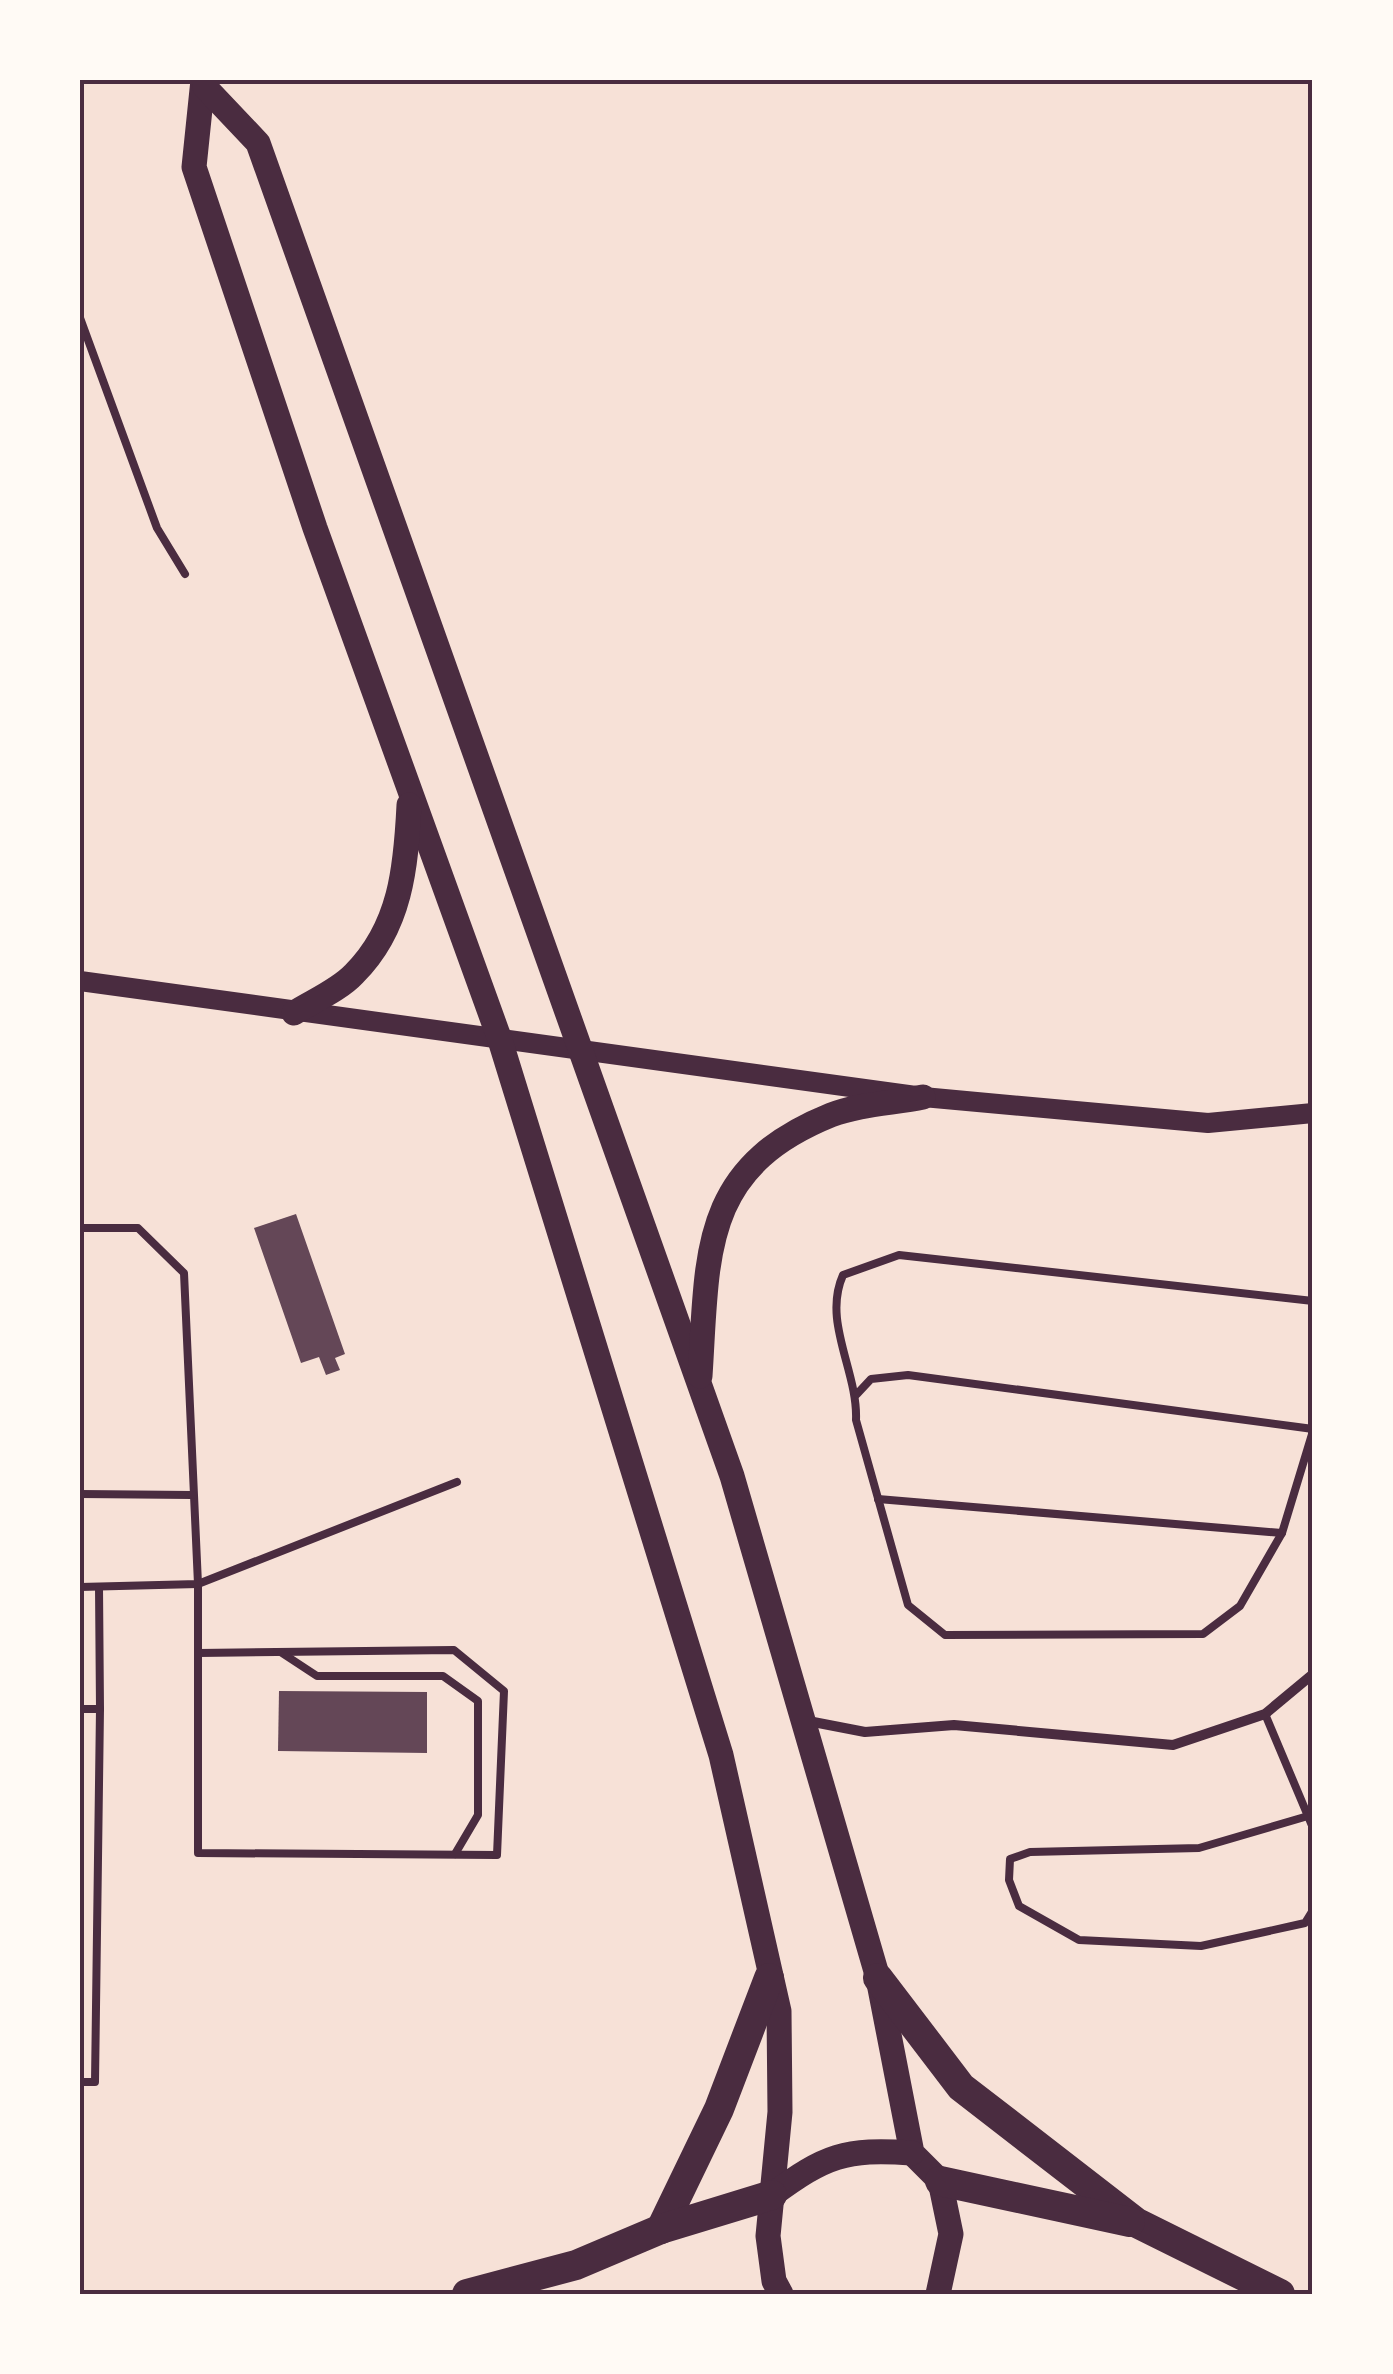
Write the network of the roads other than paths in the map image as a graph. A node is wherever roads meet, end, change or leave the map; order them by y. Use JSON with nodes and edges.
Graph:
{"nodes":[{"id":1,"x":204,"y":84,"type":"edge"},
{"id":2,"x":80,"y":318,"type":"edge"},
{"id":3,"x":185,"y":574,"type":"dead end"},
{"id":4,"x":410,"y":790,"type":"junction"},
{"id":5,"x":80,"y":981,"type":"edge"},
{"id":6,"x":294,"y":1013,"type":"junction"},
{"id":7,"x":500,"y":1040,"type":"junction"},
{"id":8,"x":580,"y":1052,"type":"junction"},
{"id":9,"x":922,"y":1097,"type":"junction"},
{"id":10,"x":1313,"y":1114,"type":"edge"},
{"id":11,"x":80,"y":1228,"type":"edge"},
{"id":12,"x":1313,"y":1301,"type":"edge"},
{"id":13,"x":700,"y":1386,"type":"junction"},
{"id":14,"x":857,"y":1394,"type":"junction"},
{"id":15,"x":1313,"y":1430,"type":"edge"},
{"id":16,"x":456,"y":1482,"type":"dead end"},
{"id":17,"x":80,"y":1494,"type":"edge"},
{"id":18,"x":192,"y":1494,"type":"junction"},
{"id":19,"x":878,"y":1499,"type":"junction"},
{"id":20,"x":1282,"y":1533,"type":"junction"},
{"id":21,"x":198,"y":1584,"type":"junction"},
{"id":22,"x":80,"y":1587,"type":"edge"},
{"id":23,"x":99,"y":1587,"type":"junction"},
{"id":24,"x":281,"y":1652,"type":"junction"},
{"id":25,"x":199,"y":1653,"type":"junction"},
{"id":26,"x":1313,"y":1674,"type":"edge"},
{"id":27,"x":80,"y":1709,"type":"edge"},
{"id":28,"x":100,"y":1710,"type":"junction"},
{"id":29,"x":1265,"y":1714,"type":"junction"},
{"id":30,"x":802,"y":1720,"type":"junction"},
{"id":31,"x":1308,"y":1816,"type":"junction"},
{"id":32,"x":1313,"y":1828,"type":"edge"},
{"id":33,"x":455,"y":1854,"type":"junction"},
{"id":34,"x":1313,"y":1910,"type":"edge"},
{"id":35,"x":769,"y":1978,"type":"junction"},
{"id":36,"x":878,"y":1978,"type":"junction"},
{"id":37,"x":80,"y":2082,"type":"edge"},
{"id":38,"x":912,"y":2153,"type":"junction"},
{"id":39,"x":940,"y":2181,"type":"junction"},
{"id":40,"x":772,"y":2196,"type":"junction"},
{"id":41,"x":1138,"y":2223,"type":"junction"},
{"id":42,"x":660,"y":2230,"type":"junction"},
{"id":43,"x":467,"y":2294,"type":"edge"},
{"id":44,"x":781,"y":2294,"type":"edge"},
{"id":45,"x":938,"y":2294,"type":"edge"},
{"id":46,"x":1280,"y":2294,"type":"edge"}],
"edges":[{"from":1,"to":4,"type":"main road"},
{"from":1,"to":8,"type":"main road"},
{"from":2,"to":3,"type":"lane"},
{"from":4,"to":6,"type":"main road"},
{"from":4,"to":7,"type":"main road"},
{"from":5,"to":6,"type":"main road"},
{"from":6,"to":7,"type":"main road"},
{"from":7,"to":8,"type":"main road"},
{"from":7,"to":35,"type":"main road"},
{"from":8,"to":9,"type":"main road"},
{"from":8,"to":13,"type":"main road"},
{"from":9,"to":10,"type":"main road"},
{"from":9,"to":13,"type":"main road"},
{"from":11,"to":18,"type":"lane"},
{"from":12,"to":14,"type":"lane"},
{"from":13,"to":30,"type":"main road"},
{"from":14,"to":15,"type":"lane"},
{"from":14,"to":19,"type":"lane"},
{"from":15,"to":20,"type":"lane"},
{"from":16,"to":21,"type":"lane"},
{"from":17,"to":18,"type":"lane"},
{"from":18,"to":21,"type":"lane"},
{"from":19,"to":20,"type":"lane"},
{"from":19,"to":20,"type":"lane"},
{"from":21,"to":23,"type":"lane"},
{"from":21,"to":25,"type":"lane"},
{"from":22,"to":23,"type":"lane"},
{"from":23,"to":28,"type":"lane"},
{"from":24,"to":25,"type":"lane"},
{"from":24,"to":33,"type":"lane"},
{"from":24,"to":33,"type":"lane"},
{"from":25,"to":33,"type":"lane"},
{"from":26,"to":29,"type":"street"},
{"from":27,"to":28,"type":"lane"},
{"from":28,"to":37,"type":"lane"},
{"from":29,"to":30,"type":"street"},
{"from":29,"to":31,"type":"lane"},
{"from":30,"to":36,"type":"main road"},
{"from":31,"to":32,"type":"lane"},
{"from":31,"to":34,"type":"lane"},
{"from":35,"to":40,"type":"main road"},
{"from":35,"to":42,"type":"highway"},
{"from":36,"to":38,"type":"main road"},
{"from":36,"to":41,"type":"highway"},
{"from":38,"to":39,"type":"main road"},
{"from":38,"to":40,"type":"main road"},
{"from":39,"to":41,"type":"highway"},
{"from":39,"to":45,"type":"main road"},
{"from":40,"to":42,"type":"highway"},
{"from":40,"to":44,"type":"main road"},
{"from":41,"to":46,"type":"highway"},
{"from":42,"to":43,"type":"highway"}]}
